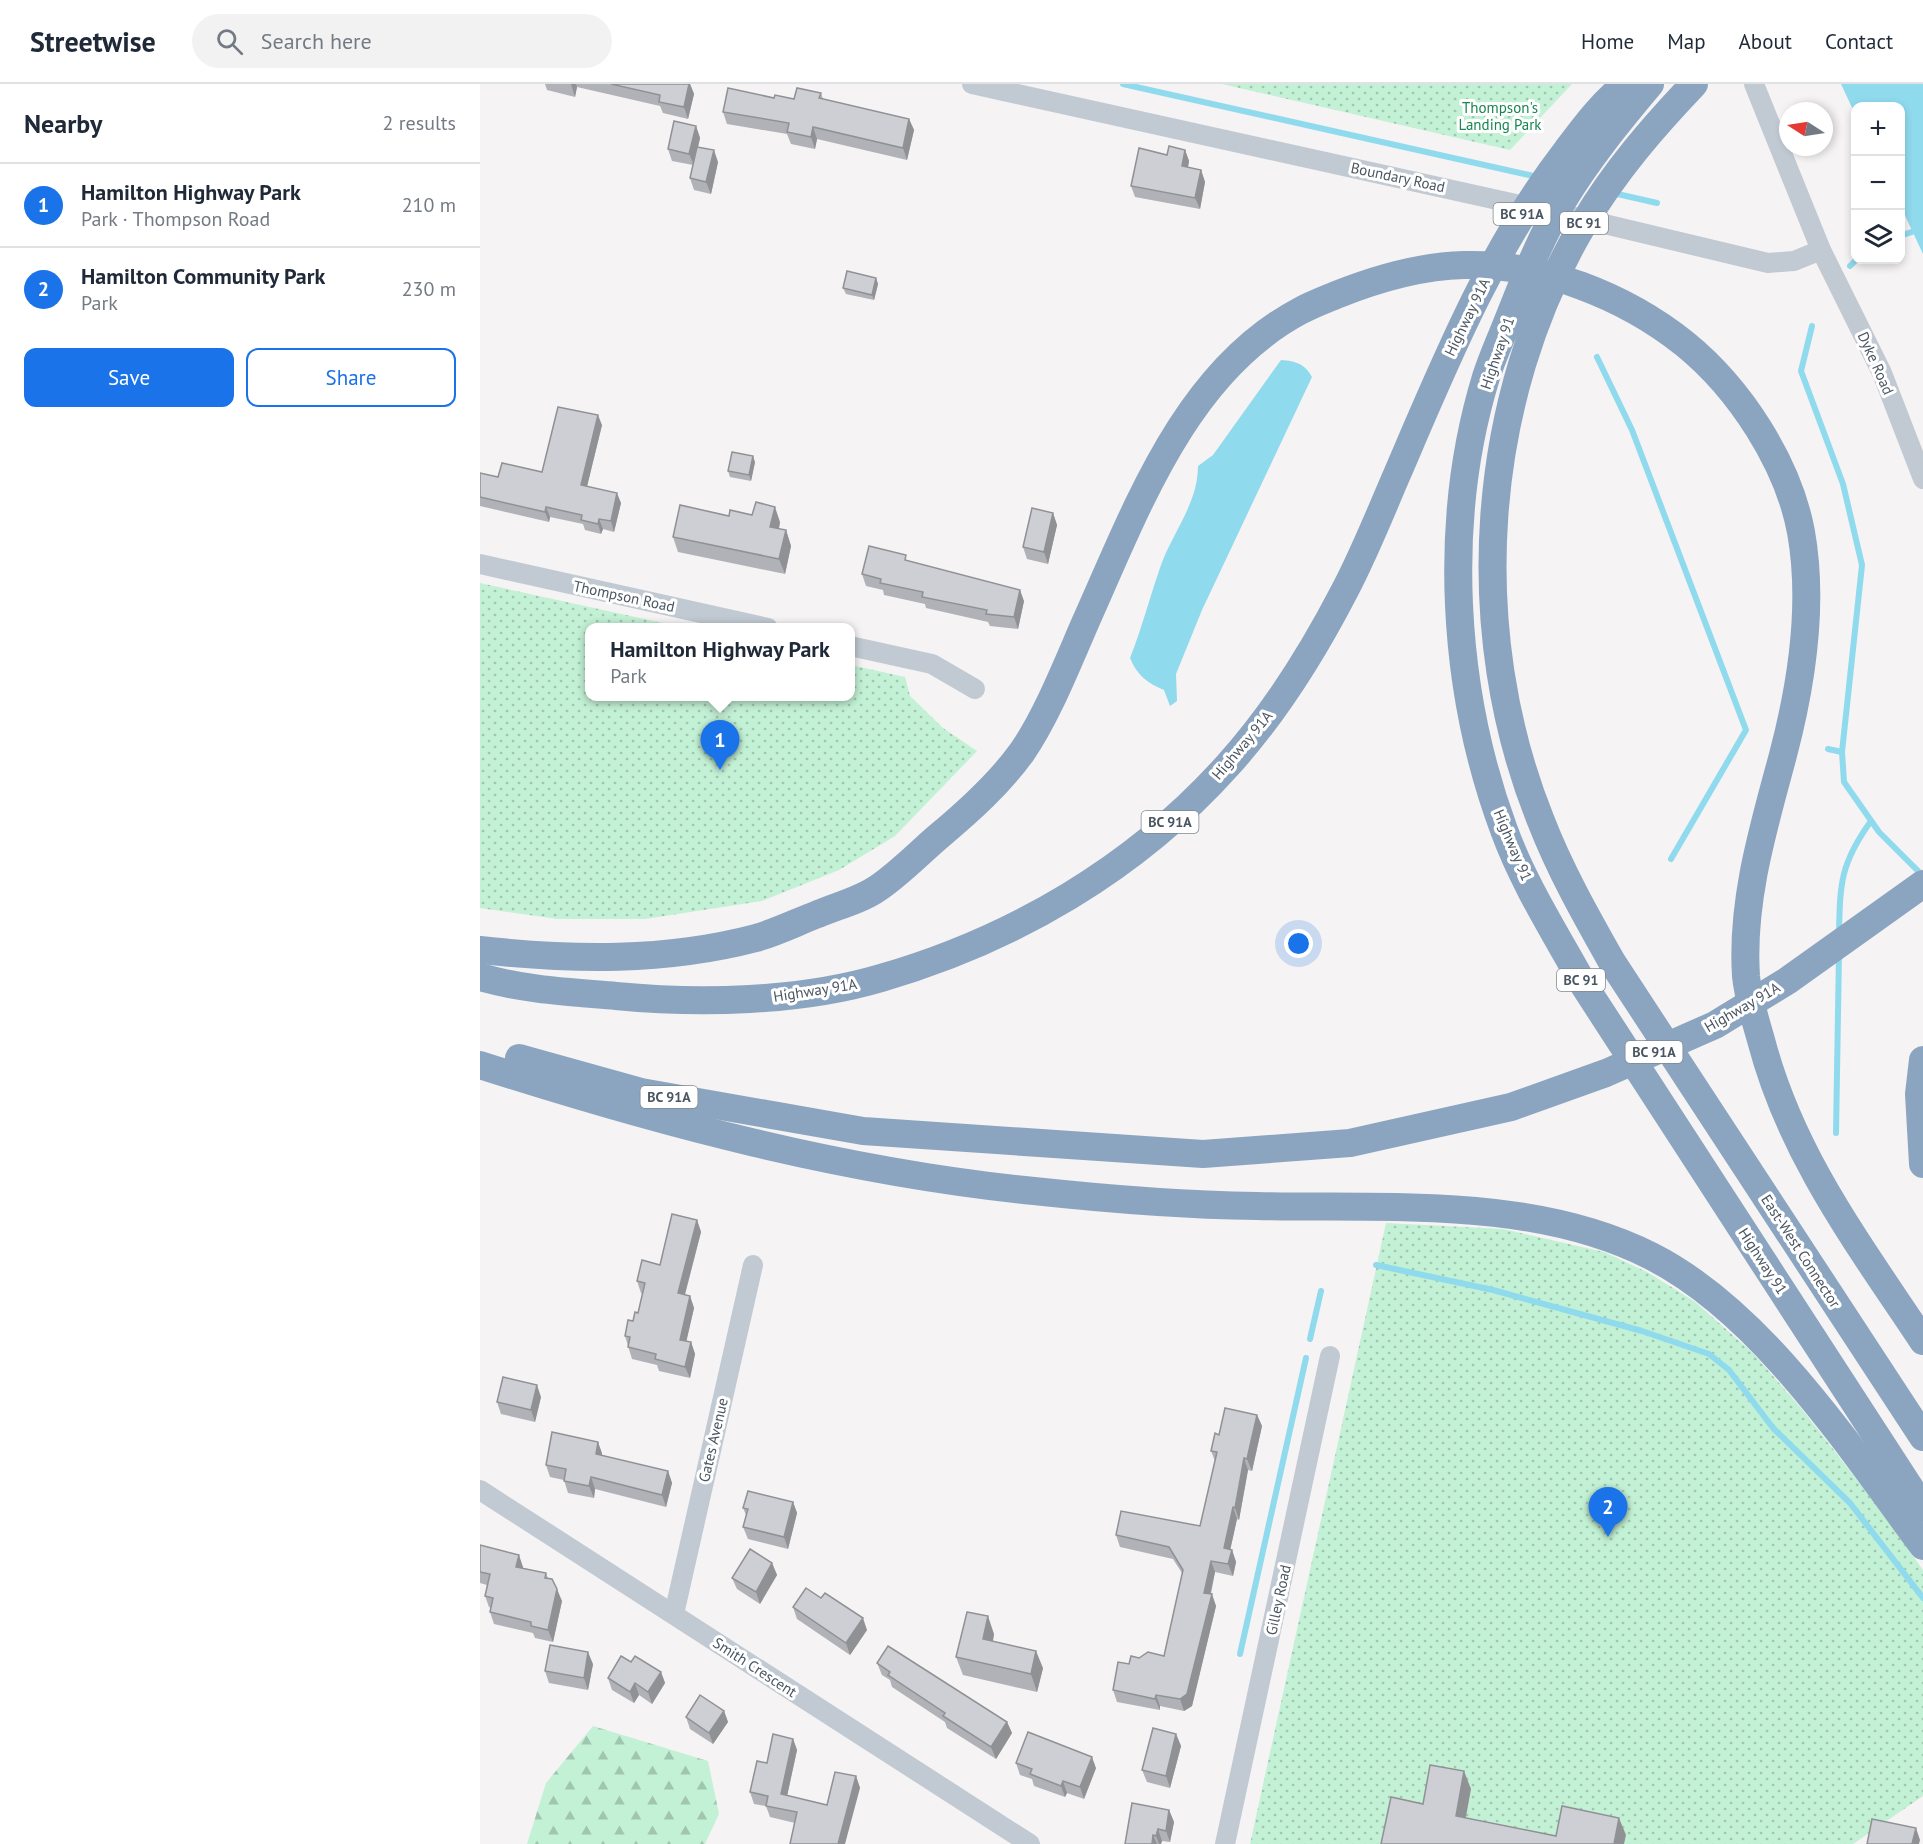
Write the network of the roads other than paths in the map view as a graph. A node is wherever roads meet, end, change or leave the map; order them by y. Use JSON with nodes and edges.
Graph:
{"nodes":[{"id":1,"x":972,"y":84,"type":"edge"},
{"id":2,"x":1626,"y":84,"type":"edge"},
{"id":3,"x":1650,"y":84,"type":"edge"},
{"id":4,"x":1694,"y":84,"type":"edge"},
{"id":5,"x":1754,"y":84,"type":"edge"},
{"id":6,"x":1821,"y":250,"type":"junction"},
{"id":7,"x":1923,"y":478,"type":"edge"},
{"id":8,"x":480,"y":564,"type":"edge"},
{"id":9,"x":750,"y":623,"type":"edge"},
{"id":10,"x":855,"y":647,"type":"edge"},
{"id":11,"x":975,"y":689,"type":"dead end"},
{"id":12,"x":1923,"y":884,"type":"edge"},
{"id":13,"x":480,"y":950,"type":"edge"},
{"id":14,"x":480,"y":977,"type":"edge"},
{"id":15,"x":480,"y":1046,"type":"edge"},
{"id":16,"x":1923,"y":1060,"type":"edge"},
{"id":17,"x":480,"y":1065,"type":"edge"},
{"id":18,"x":1679,"y":1066,"type":"joint"},
{"id":19,"x":1923,"y":1164,"type":"edge"},
{"id":20,"x":753,"y":1265,"type":"dead end"},
{"id":21,"x":1923,"y":1341,"type":"edge"},
{"id":22,"x":1330,"y":1356,"type":"dead end"},
{"id":23,"x":1923,"y":1437,"type":"edge"},
{"id":24,"x":480,"y":1490,"type":"edge"},
{"id":25,"x":1923,"y":1508,"type":"edge"},
{"id":26,"x":1923,"y":1546,"type":"edge"},
{"id":27,"x":674,"y":1614,"type":"junction"},
{"id":28,"x":1030,"y":1844,"type":"edge"},
{"id":29,"x":1225,"y":1844,"type":"edge"}],
"edges":[{"from":1,"to":6,"type":"street","name":"Boundary Road"},
{"from":2,"to":14,"type":"highway","name":"Highway 91A","number":"BC 91A"},
{"from":3,"to":25,"type":"highway","name":"Highway 91","number":"BC 91"},
{"from":4,"to":18,"type":"highway","name":"Highway 91","number":"BC 91"},
{"from":5,"to":6,"type":"street","name":"Dyke Road"},
{"from":6,"to":7,"type":"street","name":"Dyke Road"},
{"from":8,"to":9,"type":"street","name":"Thompson Road"},
{"from":10,"to":11,"type":"street"},
{"from":12,"to":15,"type":"highway","name":"Highway 91A","number":"BC 91A"},
{"from":13,"to":21,"type":"highway"},
{"from":16,"to":19,"type":"highway"},
{"from":17,"to":26,"type":"highway"},
{"from":18,"to":23,"type":"highway","name":"East-West Connector","number":"BC 91"},
{"from":20,"to":27,"type":"street","name":"Gates Avenue"},
{"from":22,"to":29,"type":"street","name":"Gilley Road"},
{"from":24,"to":27,"type":"street","name":"Smith Crescent"},
{"from":27,"to":28,"type":"street","name":"Smith Crescent"}]}
